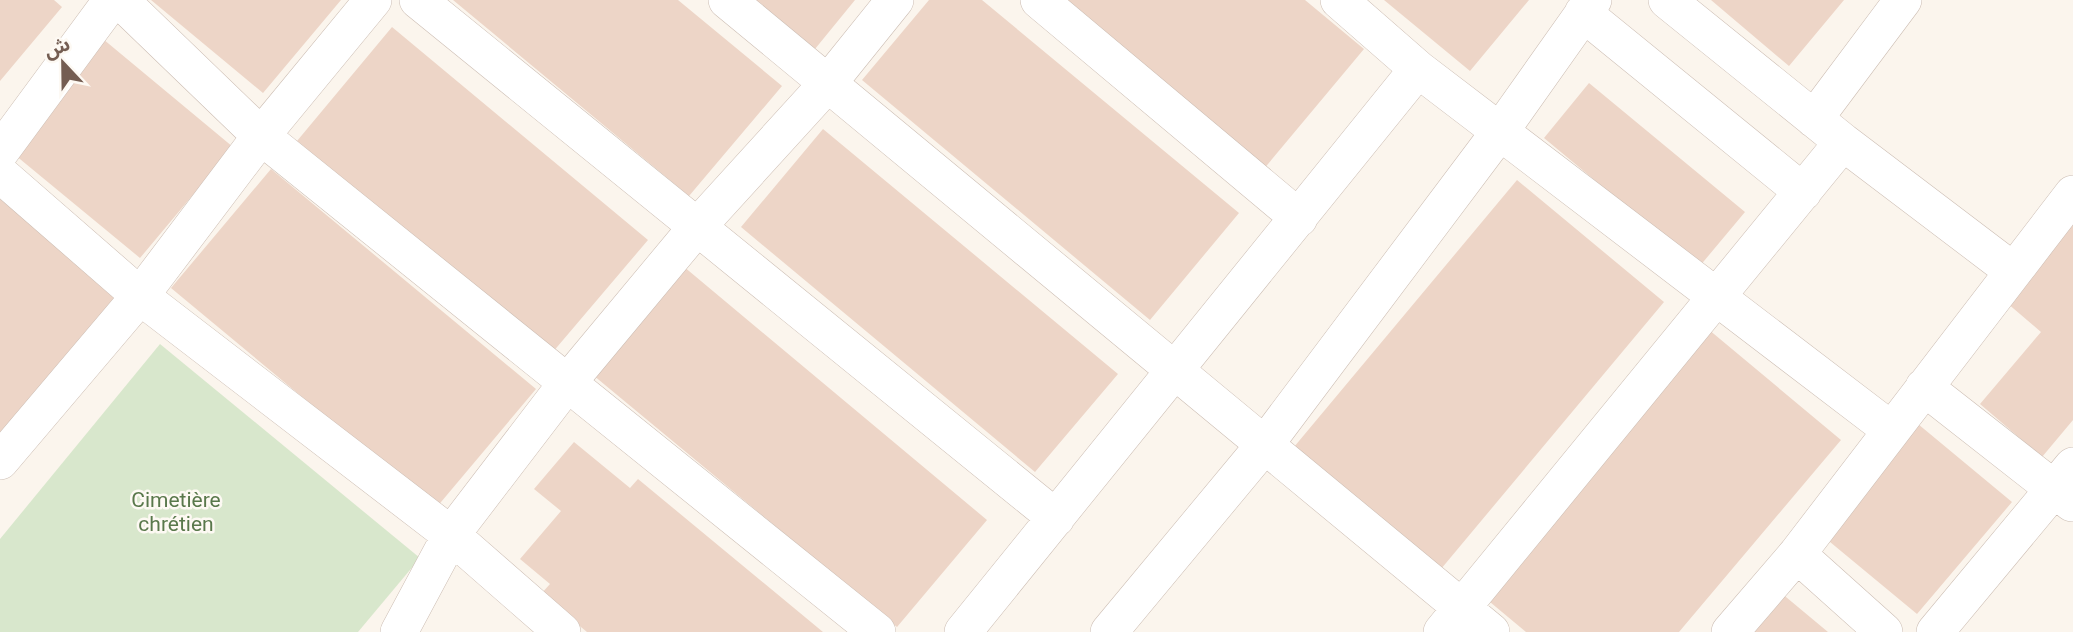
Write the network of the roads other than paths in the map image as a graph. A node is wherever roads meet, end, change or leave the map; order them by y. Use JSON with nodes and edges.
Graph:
{"nodes":[{"id":1,"x":112,"y":0,"type":"edge"},
{"id":2,"x":120,"y":0,"type":"edge"},
{"id":3,"x":373,"y":0,"type":"edge"},
{"id":4,"x":418,"y":0,"type":"edge"},
{"id":5,"x":727,"y":0,"type":"edge"},
{"id":6,"x":895,"y":0,"type":"edge"},
{"id":7,"x":1039,"y":0,"type":"edge"},
{"id":8,"x":1339,"y":0,"type":"edge"},
{"id":9,"x":1667,"y":0,"type":"edge"},
{"id":10,"x":1903,"y":0,"type":"edge"},
{"id":11,"x":1588,"y":7,"type":"edge"},
{"id":12,"x":1418,"y":69,"type":"junction"},
{"id":13,"x":829,"y":82,"type":"junction"},
{"id":14,"x":1814,"y":119,"type":"junction"},
{"id":15,"x":1501,"y":130,"type":"junction"},
{"id":16,"x":261,"y":136,"type":"junction"},
{"id":17,"x":1843,"y":142,"type":"junction"},
{"id":18,"x":0,"y":152,"type":"edge"},
{"id":19,"x":0,"y":174,"type":"edge"},
{"id":20,"x":1803,"y":192,"type":"junction"},
{"id":21,"x":2073,"y":194,"type":"edge"},
{"id":22,"x":1298,"y":218,"type":"junction"},
{"id":23,"x":697,"y":227,"type":"junction"},
{"id":24,"x":2013,"y":271,"type":"junction"},
{"id":25,"x":140,"y":296,"type":"junction"},
{"id":26,"x":1718,"y":298,"type":"junction"},
{"id":27,"x":1175,"y":370,"type":"junction"},
{"id":28,"x":568,"y":382,"type":"junction"},
{"id":29,"x":1924,"y":387,"type":"junction"},
{"id":30,"x":1891,"y":430,"type":"junction"},
{"id":31,"x":1266,"y":443,"type":"junction"},
{"id":32,"x":0,"y":461,"type":"edge"},
{"id":33,"x":2067,"y":486,"type":"edge"},
{"id":34,"x":1056,"y":517,"type":"junction"},
{"id":35,"x":451,"y":535,"type":"junction"},
{"id":36,"x":1797,"y":554,"type":"junction"},
{"id":37,"x":1452,"y":620,"type":"edge"},
{"id":38,"x":399,"y":632,"type":"edge"},
{"id":39,"x":562,"y":632,"type":"edge"},
{"id":40,"x":877,"y":632,"type":"edge"},
{"id":41,"x":963,"y":632,"type":"edge"},
{"id":42,"x":1110,"y":632,"type":"edge"},
{"id":43,"x":1491,"y":632,"type":"edge"},
{"id":44,"x":1730,"y":632,"type":"edge"},
{"id":45,"x":1884,"y":632,"type":"edge"},
{"id":46,"x":1936,"y":632,"type":"edge"}],
"edges":[{"from":1,"to":18,"type":"street"},
{"from":2,"to":16,"type":"street"},
{"from":3,"to":16,"type":"street"},
{"from":4,"to":23,"type":"street"},
{"from":5,"to":13,"type":"street"},
{"from":6,"to":13,"type":"street"},
{"from":7,"to":22,"type":"street"},
{"from":8,"to":12,"type":"street"},
{"from":9,"to":14,"type":"street"},
{"from":10,"to":14,"type":"street"},
{"from":11,"to":15,"type":"street"},
{"from":11,"to":20,"type":"street"},
{"from":12,"to":15,"type":"street"},
{"from":12,"to":22,"type":"street"},
{"from":13,"to":23,"type":"street"},
{"from":13,"to":27,"type":"street"},
{"from":14,"to":17,"type":"street"},
{"from":15,"to":26,"type":"street"},
{"from":15,"to":31,"type":"street"},
{"from":16,"to":25,"type":"street"},
{"from":16,"to":28,"type":"street"},
{"from":17,"to":20,"type":"street"},
{"from":17,"to":24,"type":"street"},
{"from":19,"to":25,"type":"street"},
{"from":20,"to":26,"type":"street"},
{"from":21,"to":24,"type":"street"},
{"from":22,"to":27,"type":"street"},
{"from":23,"to":28,"type":"street"},
{"from":23,"to":34,"type":"street"},
{"from":24,"to":29,"type":"street"},
{"from":25,"to":32,"type":"street"},
{"from":25,"to":35,"type":"street"},
{"from":26,"to":30,"type":"street"},
{"from":26,"to":37,"type":"street"},
{"from":27,"to":31,"type":"street"},
{"from":27,"to":34,"type":"street"},
{"from":28,"to":35,"type":"street"},
{"from":28,"to":40,"type":"street"},
{"from":29,"to":30,"type":"street"},
{"from":29,"to":33,"type":"street"},
{"from":30,"to":36,"type":"street"},
{"from":31,"to":37,"type":"street"},
{"from":31,"to":42,"type":"street"},
{"from":33,"to":46,"type":"street"},
{"from":34,"to":41,"type":"street"},
{"from":35,"to":38,"type":"street"},
{"from":35,"to":39,"type":"street"},
{"from":36,"to":44,"type":"street"},
{"from":36,"to":45,"type":"street"},
{"from":37,"to":43,"type":"street"}]}
